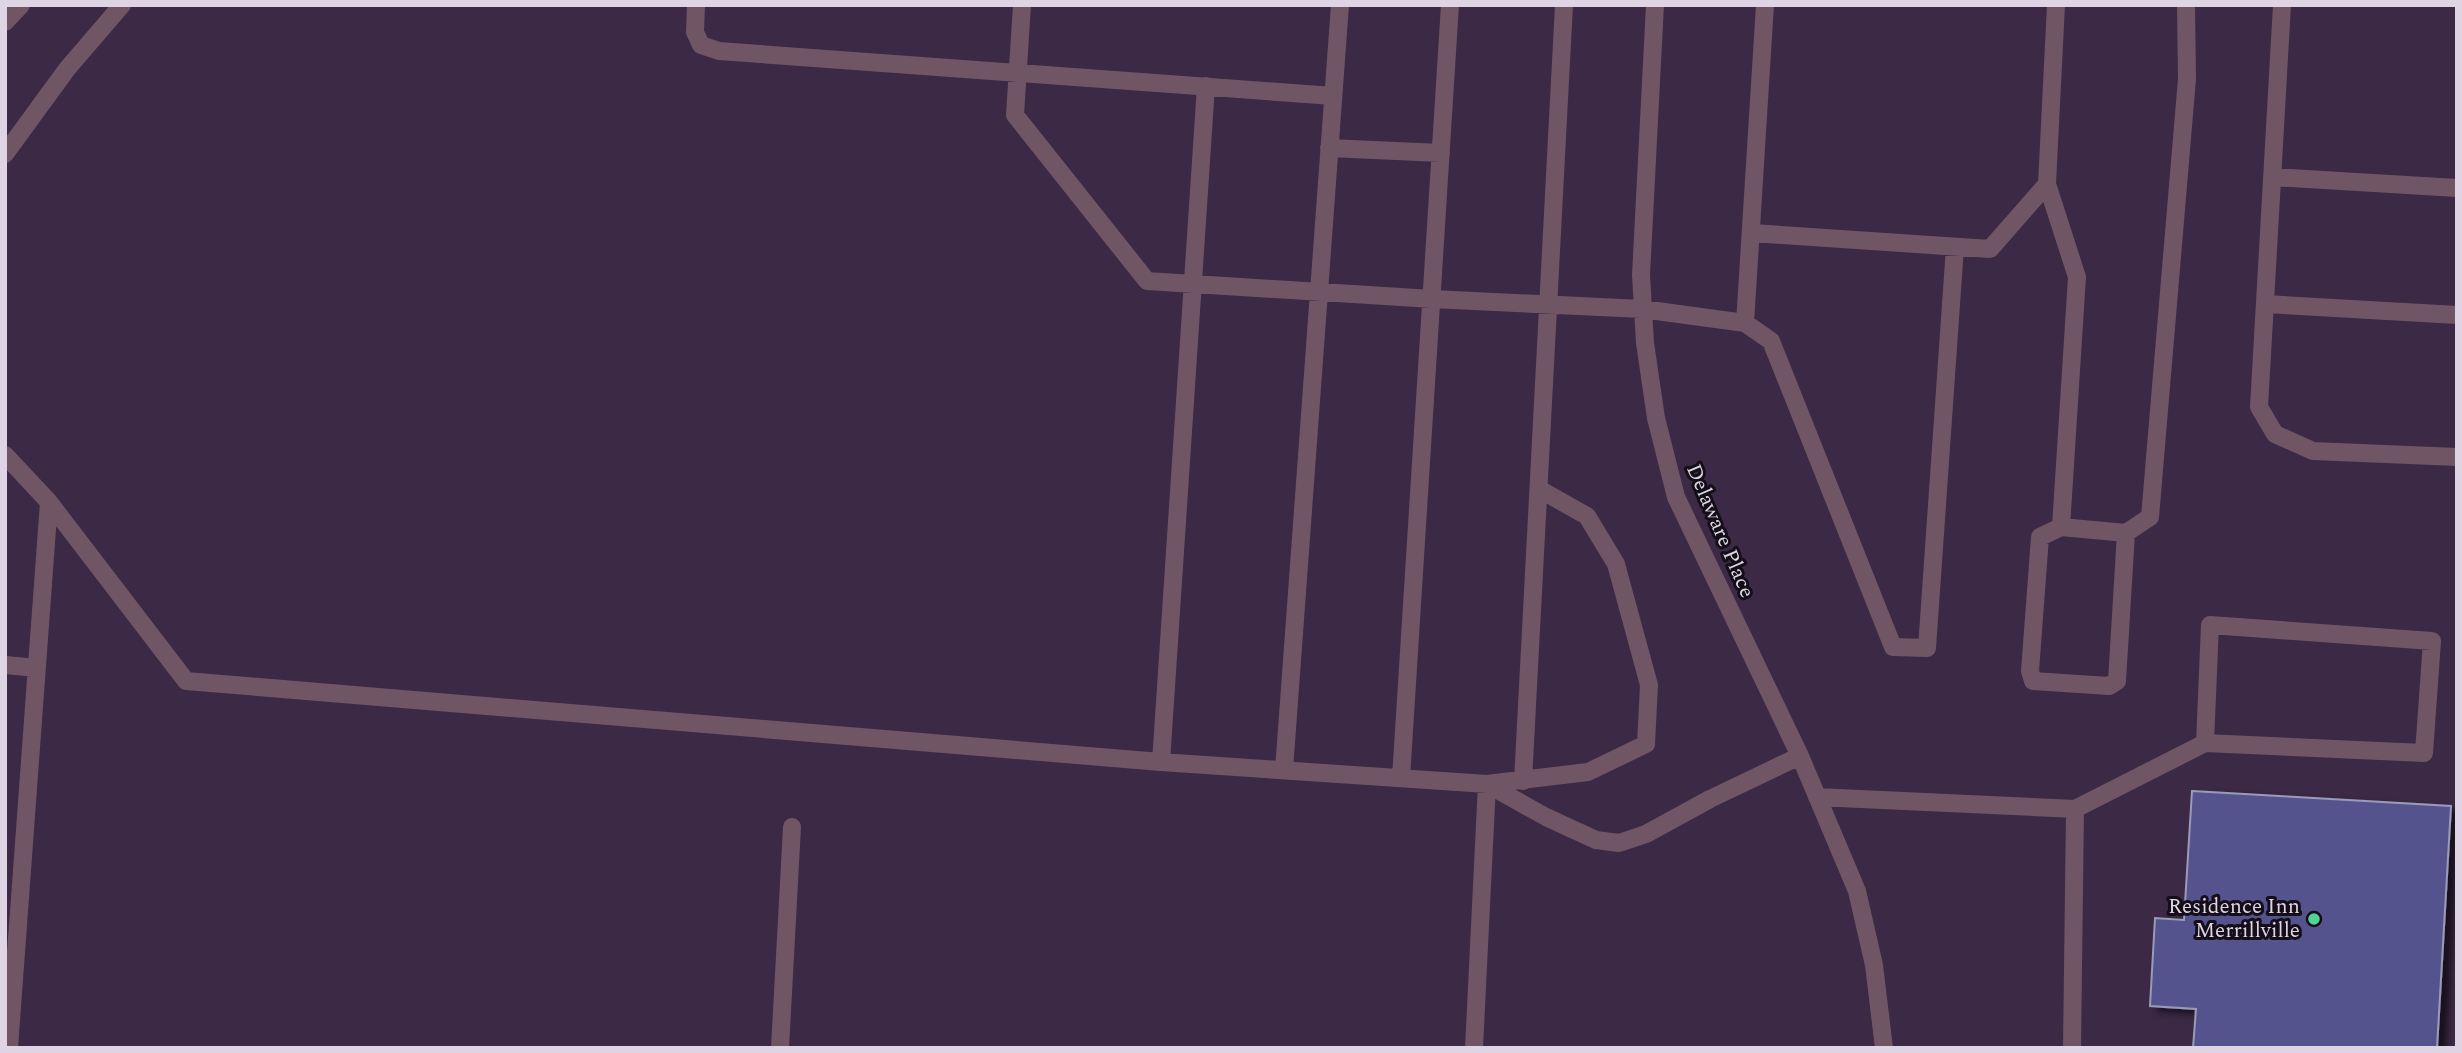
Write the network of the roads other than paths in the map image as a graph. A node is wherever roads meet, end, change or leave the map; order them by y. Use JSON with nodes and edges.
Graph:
{"nodes":[{"id":1,"x":20,"y":5,"type":"edge"},
{"id":2,"x":122,"y":5,"type":"edge"},
{"id":3,"x":696,"y":5,"type":"edge"},
{"id":4,"x":1022,"y":5,"type":"edge"},
{"id":5,"x":1340,"y":5,"type":"edge"},
{"id":6,"x":1450,"y":5,"type":"edge"},
{"id":7,"x":1564,"y":5,"type":"edge"},
{"id":8,"x":1656,"y":5,"type":"edge"},
{"id":9,"x":1765,"y":5,"type":"edge"},
{"id":10,"x":2056,"y":5,"type":"edge"},
{"id":11,"x":2186,"y":5,"type":"edge"},
{"id":12,"x":2281,"y":5,"type":"edge"},
{"id":13,"x":5,"y":22,"type":"edge"},
{"id":14,"x":1018,"y":71,"type":"junction"},
{"id":15,"x":1206,"y":86,"type":"junction"},
{"id":16,"x":1333,"y":96,"type":"junction"},
{"id":17,"x":1329,"y":148,"type":"junction"},
{"id":18,"x":1441,"y":153,"type":"junction"},
{"id":19,"x":5,"y":154,"type":"edge"},
{"id":20,"x":2272,"y":177,"type":"junction"},
{"id":21,"x":2047,"y":184,"type":"junction"},
{"id":22,"x":2457,"y":188,"type":"edge"},
{"id":23,"x":1752,"y":233,"type":"junction"},
{"id":24,"x":1955,"y":247,"type":"junction"},
{"id":25,"x":1192,"y":285,"type":"junction"},
{"id":26,"x":1319,"y":292,"type":"junction"},
{"id":27,"x":1432,"y":299,"type":"junction"},
{"id":28,"x":2265,"y":304,"type":"junction"},
{"id":29,"x":1550,"y":305,"type":"junction"},
{"id":30,"x":1642,"y":309,"type":"junction"},
{"id":31,"x":2457,"y":315,"type":"edge"},
{"id":32,"x":1745,"y":323,"type":"junction"},
{"id":33,"x":5,"y":455,"type":"edge"},
{"id":34,"x":2457,"y":457,"type":"edge"},
{"id":35,"x":1539,"y":489,"type":"junction"},
{"id":36,"x":49,"y":502,"type":"junction"},
{"id":37,"x":2061,"y":527,"type":"junction"},
{"id":38,"x":2126,"y":533,"type":"junction"},
{"id":39,"x":5,"y":665,"type":"edge"},
{"id":40,"x":37,"y":668,"type":"junction"},
{"id":41,"x":2205,"y":743,"type":"junction"},
{"id":42,"x":1800,"y":755,"type":"junction"},
{"id":43,"x":1161,"y":762,"type":"junction"},
{"id":44,"x":1284,"y":770,"type":"junction"},
{"id":45,"x":1401,"y":778,"type":"junction"},
{"id":46,"x":1523,"y":781,"type":"junction"},
{"id":47,"x":1487,"y":784,"type":"junction"},
{"id":48,"x":1817,"y":797,"type":"junction"},
{"id":49,"x":2075,"y":809,"type":"junction"},
{"id":50,"x":792,"y":827,"type":"dead end"},
{"id":51,"x":9,"y":1048,"type":"edge"},
{"id":52,"x":780,"y":1048,"type":"edge"},
{"id":53,"x":1474,"y":1048,"type":"edge"},
{"id":54,"x":1884,"y":1048,"type":"edge"},
{"id":55,"x":2072,"y":1048,"type":"edge"}],
"edges":[{"from":1,"to":13,"type":"street"},
{"from":2,"to":19,"type":"street"},
{"from":3,"to":14,"type":"street"},
{"from":4,"to":14,"type":"street"},
{"from":5,"to":16,"type":"street"},
{"from":6,"to":18,"type":"street"},
{"from":7,"to":29,"type":"street"},
{"from":8,"to":30,"type":"street","name":"Delaware Place"},
{"from":9,"to":23,"type":"street"},
{"from":10,"to":21,"type":"street"},
{"from":11,"to":38,"type":"street"},
{"from":12,"to":20,"type":"street"},
{"from":14,"to":15,"type":"street"},
{"from":14,"to":25,"type":"street"},
{"from":15,"to":16,"type":"street"},
{"from":15,"to":25,"type":"street"},
{"from":16,"to":17,"type":"street"},
{"from":17,"to":18,"type":"street"},
{"from":17,"to":26,"type":"street"},
{"from":18,"to":27,"type":"street"},
{"from":20,"to":22,"type":"street"},
{"from":20,"to":28,"type":"street"},
{"from":21,"to":24,"type":"street"},
{"from":21,"to":37,"type":"street"},
{"from":23,"to":24,"type":"street"},
{"from":23,"to":32,"type":"street"},
{"from":24,"to":32,"type":"street"},
{"from":25,"to":26,"type":"street"},
{"from":25,"to":43,"type":"street"},
{"from":26,"to":27,"type":"street"},
{"from":26,"to":44,"type":"street"},
{"from":27,"to":29,"type":"street"},
{"from":27,"to":45,"type":"street"},
{"from":28,"to":31,"type":"street"},
{"from":28,"to":34,"type":"street"},
{"from":29,"to":30,"type":"street"},
{"from":29,"to":35,"type":"street"},
{"from":30,"to":32,"type":"street"},
{"from":30,"to":42,"type":"street","name":"Delaware Place"},
{"from":33,"to":36,"type":"street"},
{"from":35,"to":46,"type":"street"},
{"from":35,"to":46,"type":"street"},
{"from":36,"to":40,"type":"street"},
{"from":36,"to":43,"type":"street"},
{"from":37,"to":38,"type":"street"},
{"from":37,"to":38,"type":"street"},
{"from":39,"to":40,"type":"street"},
{"from":40,"to":51,"type":"street"},
{"from":41,"to":41,"type":"street"},
{"from":41,"to":49,"type":"street"},
{"from":42,"to":47,"type":"street"},
{"from":42,"to":48,"type":"street","name":"Delaware Place"},
{"from":43,"to":44,"type":"street"},
{"from":44,"to":45,"type":"street"},
{"from":45,"to":47,"type":"street"},
{"from":46,"to":47,"type":"street"},
{"from":47,"to":53,"type":"street"},
{"from":48,"to":49,"type":"street"},
{"from":48,"to":54,"type":"street","name":"Delaware Place"},
{"from":49,"to":55,"type":"street"},
{"from":50,"to":52,"type":"street"}]}
